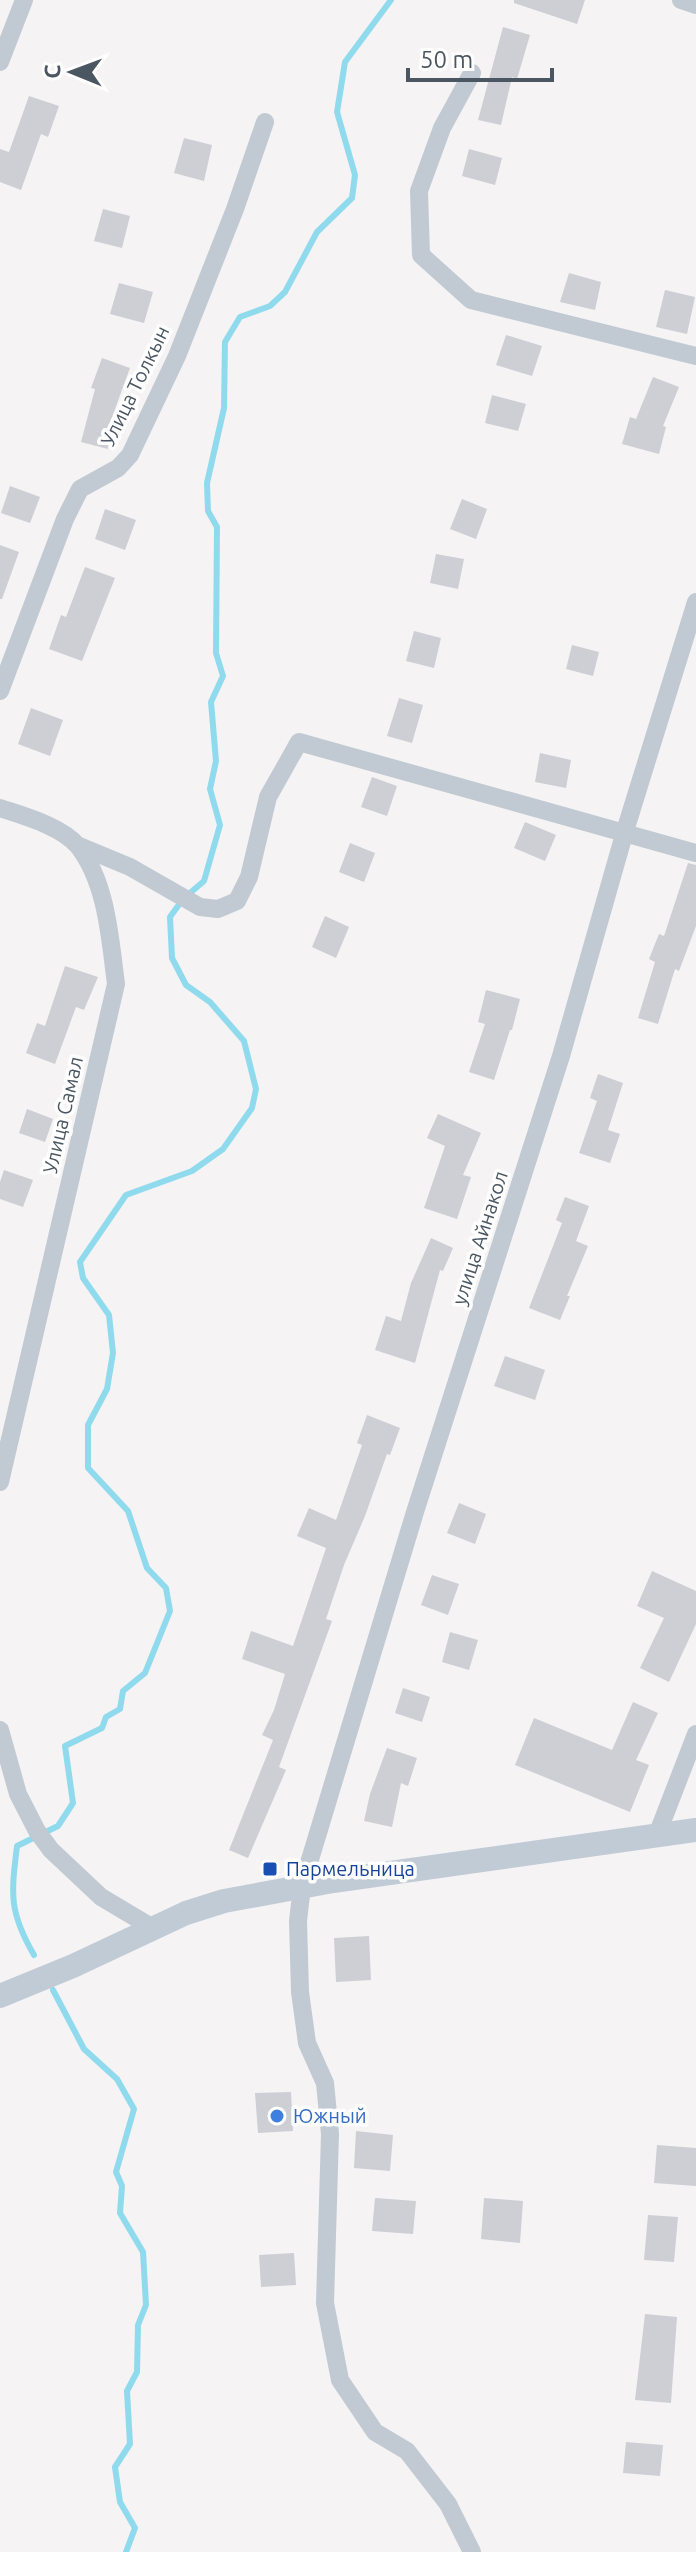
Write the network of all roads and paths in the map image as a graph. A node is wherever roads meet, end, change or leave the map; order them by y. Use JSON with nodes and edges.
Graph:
{"nodes":[{"id":1,"x":24,"y":0,"type":"edge"},
{"id":2,"x":681,"y":0,"type":"edge"},
{"id":3,"x":696,"y":5,"type":"edge"},
{"id":4,"x":0,"y":62,"type":"edge"},
{"id":5,"x":472,"y":73,"type":"dead end"},
{"id":6,"x":265,"y":122,"type":"dead end"},
{"id":7,"x":696,"y":356,"type":"edge"},
{"id":8,"x":696,"y":602,"type":"edge"},
{"id":9,"x":0,"y":691,"type":"edge"},
{"id":10,"x":0,"y":808,"type":"edge"},
{"id":11,"x":625,"y":831,"type":"junction"},
{"id":12,"x":77,"y":845,"type":"junction"},
{"id":13,"x":696,"y":853,"type":"edge"},
{"id":14,"x":0,"y":1482,"type":"edge"},
{"id":15,"x":0,"y":1730,"type":"edge"},
{"id":16,"x":696,"y":1734,"type":"edge"},
{"id":17,"x":696,"y":1830,"type":"edge"},
{"id":18,"x":657,"y":1835,"type":"junction"},
{"id":19,"x":302,"y":1886,"type":"junction"},
{"id":20,"x":153,"y":1928,"type":"junction"},
{"id":21,"x":0,"y":1996,"type":"edge"},
{"id":22,"x":472,"y":2552,"type":"edge"}],
"edges":[{"from":1,"to":4,"type":"street"},
{"from":2,"to":3,"type":"street"},
{"from":5,"to":7,"type":"street"},
{"from":6,"to":9,"type":"street","name":"Улица Толкын"},
{"from":8,"to":11,"type":"street","name":"улица Айнакол"},
{"from":10,"to":12,"type":"street","name":"Улица Самал"},
{"from":11,"to":12,"type":"street"},
{"from":11,"to":13,"type":"street"},
{"from":11,"to":19,"type":"street","name":"улица Айнакол"},
{"from":12,"to":14,"type":"street","name":"Улица Самал"},
{"from":15,"to":20,"type":"street"},
{"from":16,"to":18,"type":"street"},
{"from":17,"to":18,"type":"main road"},
{"from":18,"to":19,"type":"main road"},
{"from":19,"to":20,"type":"main road"},
{"from":19,"to":22,"type":"street","name":"улица Айнакол"},
{"from":20,"to":21,"type":"main road"}]}
